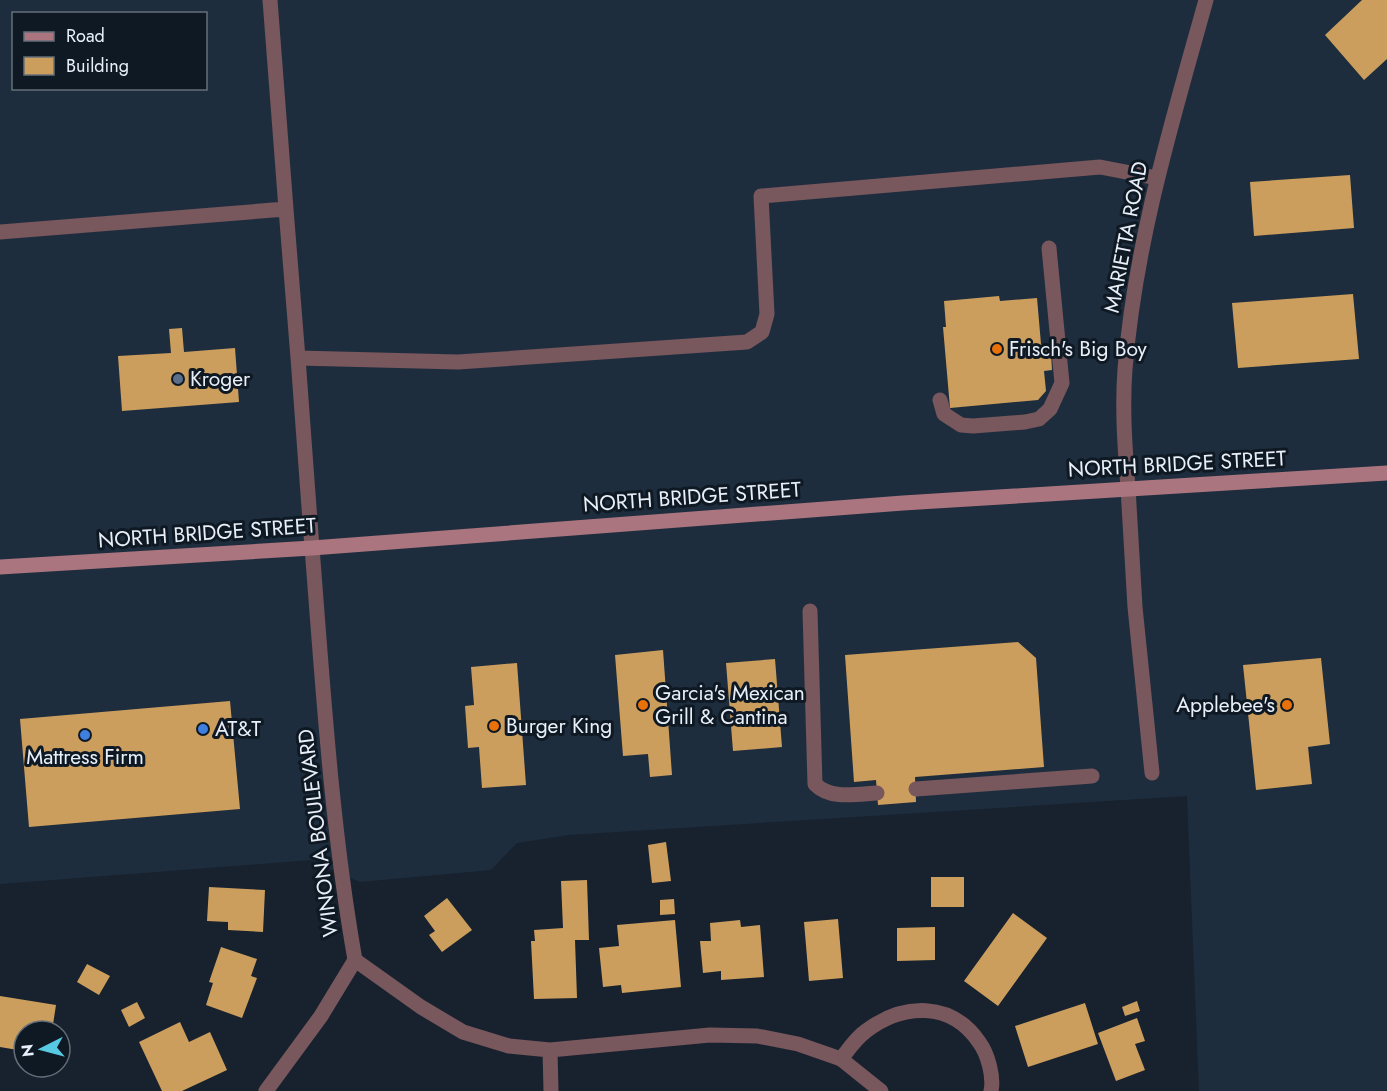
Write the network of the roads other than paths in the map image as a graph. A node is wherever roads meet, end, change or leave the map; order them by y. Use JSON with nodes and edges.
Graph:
{"nodes":[{"id":1,"x":270,"y":0,"type":"edge"},
{"id":2,"x":1206,"y":0,"type":"edge"},
{"id":3,"x":1157,"y":178,"type":"junction"},
{"id":4,"x":286,"y":209,"type":"junction"},
{"id":5,"x":0,"y":232,"type":"edge"},
{"id":6,"x":1049,"y":248,"type":"dead end"},
{"id":7,"x":298,"y":358,"type":"junction"},
{"id":8,"x":940,"y":400,"type":"dead end"},
{"id":9,"x":1387,"y":472,"type":"edge"},
{"id":10,"x":1128,"y":488,"type":"junction"},
{"id":11,"x":312,"y":548,"type":"junction"},
{"id":12,"x":0,"y":567,"type":"edge"},
{"id":13,"x":810,"y":611,"type":"dead end"},
{"id":14,"x":1152,"y":773,"type":"dead end"},
{"id":15,"x":1092,"y":776,"type":"dead end"},
{"id":16,"x":916,"y":789,"type":"dead end"},
{"id":17,"x":877,"y":793,"type":"dead end"},
{"id":18,"x":355,"y":960,"type":"junction"},
{"id":19,"x":550,"y":1050,"type":"junction"},
{"id":20,"x":841,"y":1059,"type":"junction"},
{"id":21,"x":266,"y":1091,"type":"edge"},
{"id":22,"x":551,"y":1091,"type":"edge"},
{"id":23,"x":881,"y":1091,"type":"edge"},
{"id":24,"x":991,"y":1091,"type":"edge"}],
"edges":[{"from":1,"to":4,"type":"street","name":"WINONA BOULEVARD"},
{"from":2,"to":3,"type":"street","name":"MARIETTA ROAD"},
{"from":3,"to":7,"type":"street"},
{"from":3,"to":10,"type":"street","name":"MARIETTA ROAD"},
{"from":4,"to":5,"type":"street"},
{"from":4,"to":7,"type":"street","name":"WINONA BOULEVARD"},
{"from":6,"to":8,"type":"street"},
{"from":7,"to":11,"type":"street","name":"WINONA BOULEVARD"},
{"from":9,"to":10,"type":"main road","name":"NORTH BRIDGE STREET"},
{"from":10,"to":11,"type":"main road","name":"NORTH BRIDGE STREET"},
{"from":10,"to":14,"type":"street","name":"MARIETTA ROAD"},
{"from":11,"to":12,"type":"main road","name":"NORTH BRIDGE STREET"},
{"from":11,"to":18,"type":"street","name":"WINONA BOULEVARD"},
{"from":13,"to":17,"type":"street"},
{"from":15,"to":16,"type":"street"},
{"from":18,"to":19,"type":"street","name":"WINONA BOULEVARD"},
{"from":18,"to":21,"type":"street"},
{"from":19,"to":20,"type":"street","name":"WINONA BOULEVARD"},
{"from":19,"to":22,"type":"street"},
{"from":20,"to":23,"type":"street","name":"WINONA BOULEVARD"},
{"from":20,"to":24,"type":"street"}]}
